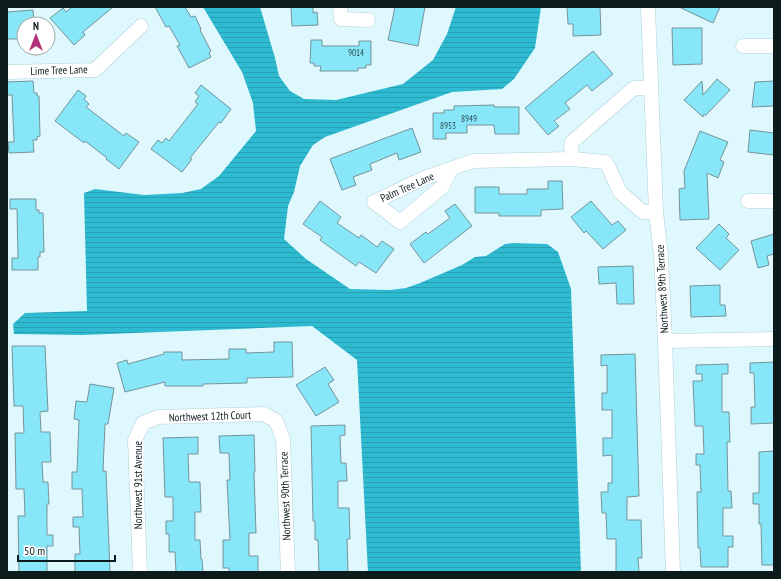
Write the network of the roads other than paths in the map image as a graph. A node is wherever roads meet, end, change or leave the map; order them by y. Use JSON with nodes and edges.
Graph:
{"nodes":[{"id":1,"x":648,"y":7,"type":"edge"},
{"id":2,"x":340,"y":13,"type":"edge"},
{"id":3,"x":368,"y":20,"type":"dead end"},
{"id":4,"x":141,"y":26,"type":"dead end"},
{"id":5,"x":743,"y":46,"type":"dead end"},
{"id":6,"x":774,"y":46,"type":"edge"},
{"id":7,"x":7,"y":72,"type":"edge"},
{"id":8,"x":651,"y":88,"type":"junction"},
{"id":9,"x":572,"y":159,"type":"junction"},
{"id":10,"x":451,"y":169,"type":"junction"},
{"id":11,"x":748,"y":201,"type":"dead end"},
{"id":12,"x":774,"y":201,"type":"edge"},
{"id":13,"x":656,"y":212,"type":"junction"},
{"id":14,"x":774,"y":339,"type":"edge"},
{"id":15,"x":665,"y":341,"type":"junction"},
{"id":16,"x":276,"y":421,"type":"joint"},
{"id":17,"x":143,"y":423,"type":"joint"},
{"id":18,"x":140,"y":572,"type":"edge"},
{"id":19,"x":288,"y":572,"type":"edge"},
{"id":20,"x":673,"y":572,"type":"edge"}],
"edges":[{"from":1,"to":8,"type":"street","name":"Northwest 89th Terrace"},
{"from":2,"to":3,"type":"street"},
{"from":4,"to":7,"type":"street","name":"Lime Tree Lane"},
{"from":5,"to":6,"type":"street"},
{"from":8,"to":9,"type":"street"},
{"from":8,"to":13,"type":"street","name":"Northwest 89th Terrace"},
{"from":9,"to":10,"type":"street","name":"Palm Tree Lane"},
{"from":9,"to":13,"type":"street","name":"Palm Tree Lane"},
{"from":10,"to":10,"type":"street","name":"Palm Tree Lane"},
{"from":11,"to":12,"type":"street"},
{"from":13,"to":15,"type":"street","name":"Northwest 89th Terrace"},
{"from":14,"to":15,"type":"street"},
{"from":15,"to":20,"type":"street","name":"Northwest 89th Terrace"},
{"from":16,"to":17,"type":"street","name":"Northwest 12th Court"},
{"from":16,"to":19,"type":"street","name":"Northwest 90th Terrace"},
{"from":17,"to":18,"type":"street","name":"Northwest 91st Avenue"}]}
